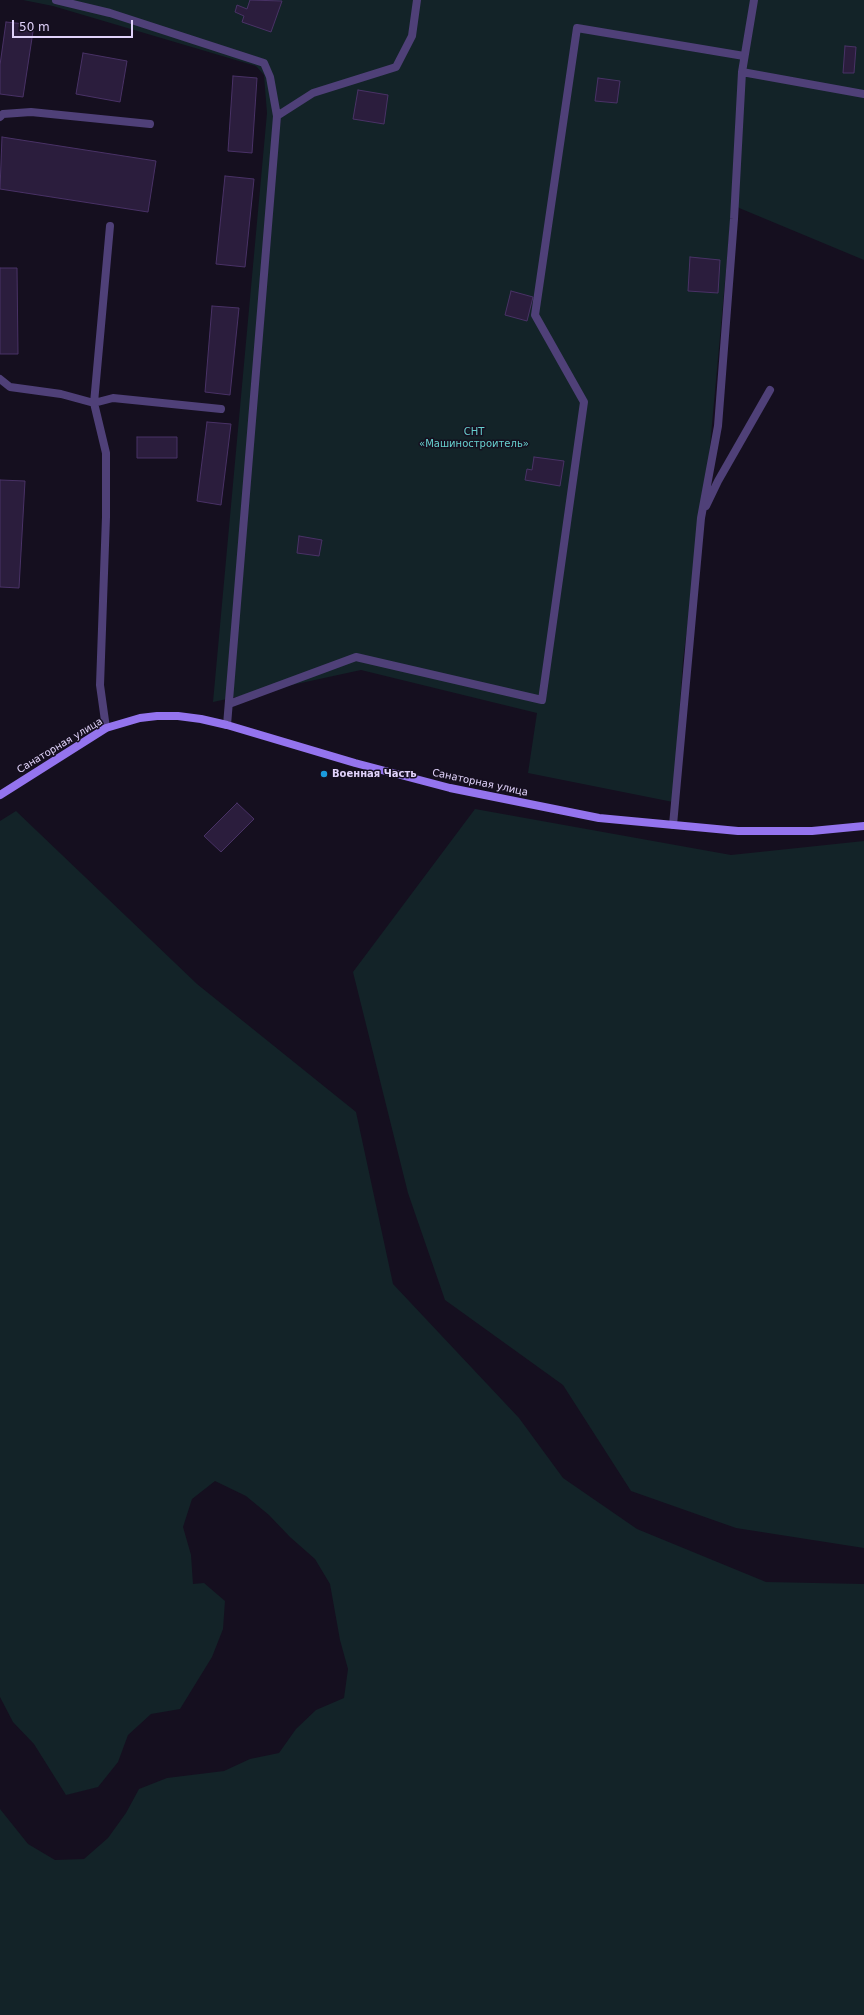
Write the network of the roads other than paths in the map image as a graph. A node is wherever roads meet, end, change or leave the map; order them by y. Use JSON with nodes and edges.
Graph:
{"nodes":[{"id":1,"x":56,"y":0,"type":"edge"},
{"id":2,"x":417,"y":0,"type":"edge"},
{"id":3,"x":754,"y":0,"type":"edge"},
{"id":4,"x":744,"y":56,"type":"junction"},
{"id":5,"x":742,"y":72,"type":"junction"},
{"id":6,"x":864,"y":94,"type":"edge"},
{"id":7,"x":278,"y":116,"type":"junction"},
{"id":8,"x":0,"y":117,"type":"edge"},
{"id":9,"x":150,"y":124,"type":"dead end"},
{"id":10,"x":110,"y":226,"type":"dead end"},
{"id":11,"x":0,"y":379,"type":"edge"},
{"id":12,"x":10,"y":387,"type":"junction"},
{"id":13,"x":0,"y":388,"type":"edge"},
{"id":14,"x":770,"y":390,"type":"dead end"},
{"id":15,"x":94,"y":403,"type":"junction"},
{"id":16,"x":221,"y":409,"type":"dead end"},
{"id":17,"x":701,"y":518,"type":"junction"},
{"id":18,"x":229,"y":704,"type":"junction"},
{"id":19,"x":227,"y":725,"type":"junction"},
{"id":20,"x":106,"y":728,"type":"junction"},
{"id":21,"x":0,"y":795,"type":"edge"},
{"id":22,"x":673,"y":825,"type":"junction"},
{"id":23,"x":864,"y":826,"type":"edge"}],
"edges":[{"from":1,"to":7,"type":"lane"},
{"from":2,"to":7,"type":"lane"},
{"from":3,"to":4,"type":"lane"},
{"from":4,"to":5,"type":"lane"},
{"from":4,"to":18,"type":"lane"},
{"from":5,"to":6,"type":"lane"},
{"from":5,"to":17,"type":"lane"},
{"from":7,"to":18,"type":"lane"},
{"from":8,"to":9,"type":"lane"},
{"from":10,"to":15,"type":"lane"},
{"from":11,"to":12,"type":"lane"},
{"from":12,"to":13,"type":"lane"},
{"from":12,"to":15,"type":"lane"},
{"from":14,"to":17,"type":"lane"},
{"from":15,"to":16,"type":"lane"},
{"from":15,"to":20,"type":"lane"},
{"from":17,"to":22,"type":"lane"},
{"from":18,"to":19,"type":"lane"},
{"from":19,"to":20,"type":"street","name":"Санаторная улица"},
{"from":19,"to":22,"type":"street","name":"Санаторная улица"},
{"from":20,"to":21,"type":"street","name":"Санаторная улица"},
{"from":22,"to":23,"type":"street","name":"Санаторная улица"}]}
